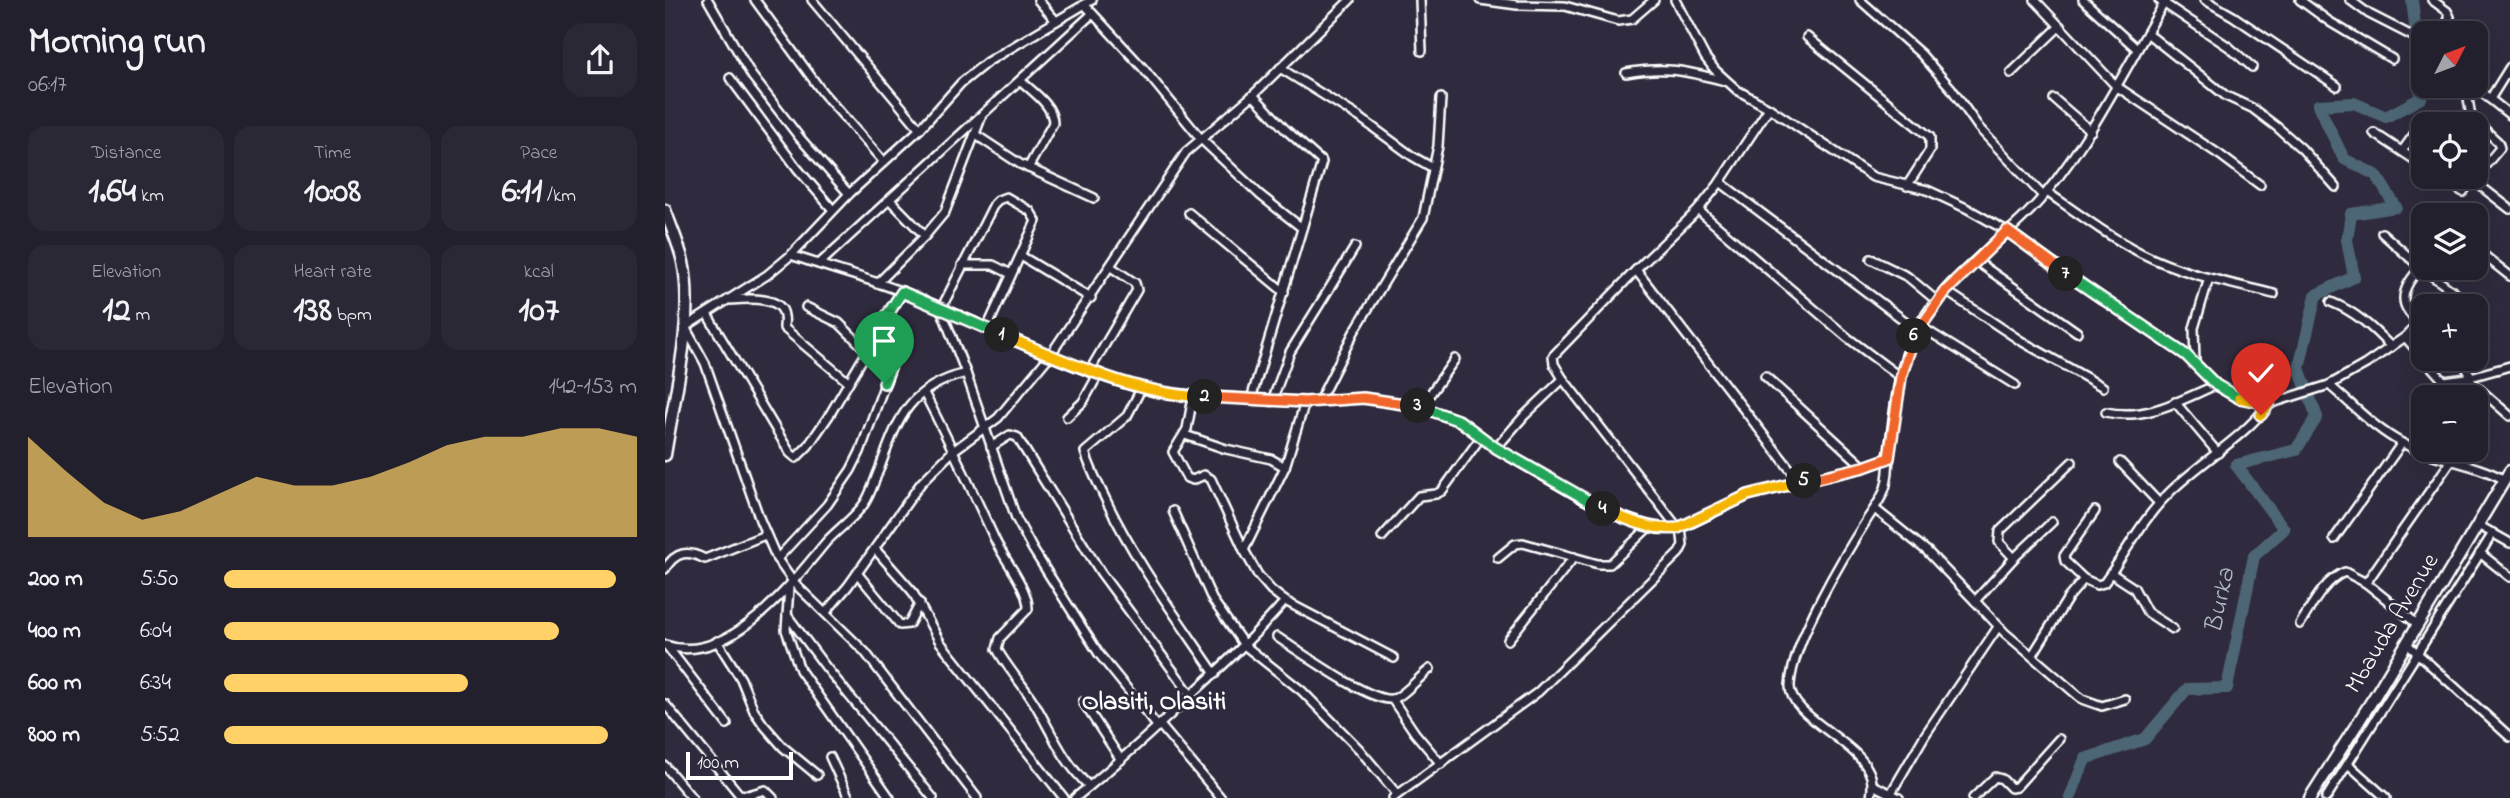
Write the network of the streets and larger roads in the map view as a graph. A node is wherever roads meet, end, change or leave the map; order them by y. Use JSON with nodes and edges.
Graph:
{"nodes":[{"id":1,"x":708,"y":0,"type":"edge"},
{"id":2,"x":755,"y":0,"type":"edge"},
{"id":3,"x":812,"y":0,"type":"edge"},
{"id":4,"x":1038,"y":0,"type":"edge"},
{"id":5,"x":1092,"y":0,"type":"edge"},
{"id":6,"x":1350,"y":0,"type":"edge"},
{"id":7,"x":1420,"y":0,"type":"edge"},
{"id":8,"x":1480,"y":0,"type":"edge"},
{"id":9,"x":1654,"y":0,"type":"edge"},
{"id":10,"x":1675,"y":0,"type":"edge"},
{"id":11,"x":1860,"y":0,"type":"edge"},
{"id":12,"x":2035,"y":0,"type":"edge"},
{"id":13,"x":2083,"y":0,"type":"edge"},
{"id":14,"x":2205,"y":0,"type":"edge"},
{"id":15,"x":2300,"y":0,"type":"edge"},
{"id":16,"x":2350,"y":0,"type":"edge"},
{"id":17,"x":2432,"y":0,"type":"edge"},
{"id":18,"x":2163,"y":1,"type":"edge"},
{"id":19,"x":1084,"y":4,"type":"junction"},
{"id":20,"x":1093,"y":13,"type":"junction"},
{"id":21,"x":1056,"y":20,"type":"junction"},
{"id":22,"x":2448,"y":21,"type":"edge"},
{"id":23,"x":2060,"y":26,"type":"junction"},
{"id":24,"x":2147,"y":33,"type":"junction"},
{"id":25,"x":2411,"y":35,"type":"edge"},
{"id":26,"x":1807,"y":37,"type":"dead end"},
{"id":27,"x":2137,"y":49,"type":"junction"},
{"id":28,"x":1422,"y":51,"type":"dead end"},
{"id":29,"x":2392,"y":59,"type":"dead end"},
{"id":30,"x":2252,"y":67,"type":"dead end"},
{"id":31,"x":2510,"y":67,"type":"edge"},
{"id":32,"x":1280,"y":68,"type":"junction"},
{"id":33,"x":1626,"y":72,"type":"dead end"},
{"id":34,"x":2011,"y":73,"type":"dead end"},
{"id":35,"x":730,"y":78,"type":"dead end"},
{"id":36,"x":1021,"y":81,"type":"junction"},
{"id":37,"x":1726,"y":81,"type":"junction"},
{"id":38,"x":2116,"y":86,"type":"junction"},
{"id":39,"x":2337,"y":86,"type":"dead end"},
{"id":40,"x":1253,"y":95,"type":"junction"},
{"id":41,"x":1441,"y":98,"type":"dead end"},
{"id":42,"x":2054,"y":99,"type":"dead end"},
{"id":43,"x":2490,"y":99,"type":"joint"},
{"id":44,"x":1769,"y":108,"type":"junction"},
{"id":45,"x":2510,"y":115,"type":"edge"},
{"id":46,"x":981,"y":117,"type":"junction"},
{"id":47,"x":920,"y":129,"type":"junction"},
{"id":48,"x":2091,"y":131,"type":"junction"},
{"id":49,"x":2374,"y":133,"type":"dead end"},
{"id":50,"x":2488,"y":133,"type":"edge"},
{"id":51,"x":976,"y":135,"type":"junction"},
{"id":52,"x":2411,"y":138,"type":"edge"},
{"id":53,"x":1201,"y":139,"type":"junction"},
{"id":54,"x":2402,"y":151,"type":"junction"},
{"id":55,"x":2411,"y":157,"type":"edge"},
{"id":56,"x":883,"y":161,"type":"junction"},
{"id":57,"x":2488,"y":162,"type":"edge"},
{"id":58,"x":1028,"y":168,"type":"junction"},
{"id":59,"x":1433,"y":168,"type":"junction"},
{"id":60,"x":1720,"y":183,"type":"junction"},
{"id":61,"x":2260,"y":185,"type":"dead end"},
{"id":62,"x":1907,"y":186,"type":"junction"},
{"id":63,"x":2336,"y":187,"type":"dead end"},
{"id":64,"x":2488,"y":188,"type":"edge"},
{"id":65,"x":849,"y":194,"type":"junction"},
{"id":66,"x":2045,"y":194,"type":"junction"},
{"id":67,"x":1094,"y":198,"type":"dead end"},
{"id":68,"x":890,"y":200,"type":"junction"},
{"id":69,"x":2510,"y":209,"type":"edge"},
{"id":70,"x":665,"y":210,"type":"edge"},
{"id":71,"x":833,"y":210,"type":"junction"},
{"id":72,"x":1698,"y":210,"type":"junction"},
{"id":73,"x":1189,"y":213,"type":"dead end"},
{"id":74,"x":1302,"y":228,"type":"junction"},
{"id":75,"x":2007,"y":231,"type":"junction"},
{"id":76,"x":2382,"y":233,"type":"dead end"},
{"id":77,"x":925,"y":236,"type":"junction"},
{"id":78,"x":1355,"y":247,"type":"dead end"},
{"id":79,"x":791,"y":255,"type":"junction"},
{"id":80,"x":1021,"y":256,"type":"junction"},
{"id":81,"x":2411,"y":257,"type":"edge"},
{"id":82,"x":1871,"y":259,"type":"dead end"},
{"id":83,"x":2488,"y":259,"type":"edge"},
{"id":84,"x":1976,"y":261,"type":"junction"},
{"id":85,"x":819,"y":264,"type":"junction"},
{"id":86,"x":962,"y":265,"type":"junction"},
{"id":87,"x":1111,"y":267,"type":"junction"},
{"id":88,"x":1636,"y":270,"type":"junction"},
{"id":89,"x":1011,"y":275,"type":"junction"},
{"id":90,"x":2510,"y":276,"type":"edge"},
{"id":91,"x":2209,"y":278,"type":"junction"},
{"id":92,"x":2413,"y":280,"type":"edge"},
{"id":93,"x":2440,"y":280,"type":"edge"},
{"id":94,"x":877,"y":284,"type":"junction"},
{"id":95,"x":1946,"y":291,"type":"junction"},
{"id":96,"x":902,"y":292,"type":"junction"},
{"id":97,"x":1284,"y":292,"type":"junction"},
{"id":98,"x":2274,"y":293,"type":"dead end"},
{"id":99,"x":2457,"y":294,"type":"edge"},
{"id":100,"x":1090,"y":298,"type":"junction"},
{"id":101,"x":728,"y":300,"type":"junction"},
{"id":102,"x":1938,"y":302,"type":"junction"},
{"id":103,"x":2331,"y":302,"type":"dead end"},
{"id":104,"x":806,"y":307,"type":"dead end"},
{"id":105,"x":941,"y":309,"type":"junction"},
{"id":106,"x":707,"y":314,"type":"junction"},
{"id":107,"x":886,"y":317,"type":"junction"},
{"id":108,"x":685,"y":327,"type":"junction"},
{"id":109,"x":987,"y":328,"type":"junction"},
{"id":110,"x":1918,"y":328,"type":"junction"},
{"id":111,"x":2077,"y":332,"type":"dead end"},
{"id":112,"x":2405,"y":337,"type":"junction"},
{"id":113,"x":2411,"y":344,"type":"edge"},
{"id":114,"x":2391,"y":347,"type":"junction"},
{"id":115,"x":867,"y":351,"type":"junction"},
{"id":116,"x":1051,"y":355,"type":"junction"},
{"id":117,"x":1455,"y":359,"type":"dead end"},
{"id":118,"x":2195,"y":363,"type":"junction"},
{"id":119,"x":2510,"y":366,"type":"edge"},
{"id":120,"x":1090,"y":370,"type":"junction"},
{"id":121,"x":2433,"y":371,"type":"edge"},
{"id":122,"x":2466,"y":371,"type":"edge"},
{"id":123,"x":967,"y":373,"type":"junction"},
{"id":124,"x":1099,"y":373,"type":"junction"},
{"id":125,"x":1765,"y":376,"type":"dead end"},
{"id":126,"x":1901,"y":377,"type":"junction"},
{"id":127,"x":2469,"y":377,"type":"junction"},
{"id":128,"x":1563,"y":379,"type":"junction"},
{"id":129,"x":848,"y":382,"type":"junction"},
{"id":130,"x":2015,"y":385,"type":"dead end"},
{"id":131,"x":2216,"y":385,"type":"junction"},
{"id":132,"x":2329,"y":385,"type":"junction"},
{"id":133,"x":2102,"y":387,"type":"dead end"},
{"id":134,"x":1140,"y":389,"type":"junction"},
{"id":135,"x":923,"y":393,"type":"junction"},
{"id":136,"x":1193,"y":397,"type":"junction"},
{"id":137,"x":1251,"y":399,"type":"junction"},
{"id":138,"x":1272,"y":401,"type":"junction"},
{"id":139,"x":1319,"y":401,"type":"junction"},
{"id":140,"x":1305,"y":402,"type":"junction"},
{"id":141,"x":2175,"y":402,"type":"junction"},
{"id":142,"x":2269,"y":404,"type":"junction"},
{"id":143,"x":1421,"y":407,"type":"junction"},
{"id":144,"x":2106,"y":412,"type":"dead end"},
{"id":145,"x":2510,"y":416,"type":"edge"},
{"id":146,"x":1067,"y":418,"type":"dead end"},
{"id":147,"x":985,"y":428,"type":"junction"},
{"id":148,"x":1185,"y":435,"type":"junction"},
{"id":149,"x":1481,"y":437,"type":"junction"},
{"id":150,"x":2402,"y":443,"type":"junction"},
{"id":151,"x":991,"y":447,"type":"junction"},
{"id":152,"x":2411,"y":447,"type":"edge"},
{"id":153,"x":1496,"y":448,"type":"junction"},
{"id":154,"x":953,"y":451,"type":"junction"},
{"id":155,"x":2218,"y":453,"type":"junction"},
{"id":156,"x":665,"y":455,"type":"edge"},
{"id":157,"x":1889,"y":458,"type":"junction"},
{"id":158,"x":2072,"y":462,"type":"dead end"},
{"id":159,"x":2120,"y":462,"type":"dead end"},
{"id":160,"x":2450,"y":462,"type":"joint"},
{"id":161,"x":1285,"y":467,"type":"junction"},
{"id":162,"x":1864,"y":467,"type":"junction"},
{"id":163,"x":2508,"y":475,"type":"edge"},
{"id":164,"x":1800,"y":482,"type":"junction"},
{"id":165,"x":2159,"y":503,"type":"junction"},
{"id":166,"x":1875,"y":509,"type":"junction"},
{"id":167,"x":1173,"y":511,"type":"dead end"},
{"id":168,"x":2095,"y":511,"type":"dead end"},
{"id":169,"x":2052,"y":522,"type":"dead end"},
{"id":170,"x":2478,"y":525,"type":"junction"},
{"id":171,"x":1649,"y":527,"type":"junction"},
{"id":172,"x":1680,"y":527,"type":"junction"},
{"id":173,"x":2493,"y":533,"type":"junction"},
{"id":174,"x":765,"y":535,"type":"junction"},
{"id":175,"x":1382,"y":537,"type":"dead end"},
{"id":176,"x":2334,"y":539,"type":"dead end"},
{"id":177,"x":2510,"y":543,"type":"edge"},
{"id":178,"x":875,"y":549,"type":"junction"},
{"id":179,"x":1244,"y":550,"type":"junction"},
{"id":180,"x":2480,"y":552,"type":"junction"},
{"id":181,"x":1574,"y":557,"type":"junction"},
{"id":182,"x":1498,"y":558,"type":"dead end"},
{"id":183,"x":2014,"y":558,"type":"junction"},
{"id":184,"x":777,"y":559,"type":"junction"},
{"id":185,"x":665,"y":569,"type":"edge"},
{"id":186,"x":857,"y":573,"type":"junction"},
{"id":187,"x":2111,"y":573,"type":"junction"},
{"id":188,"x":2510,"y":578,"type":"edge"},
{"id":189,"x":2084,"y":579,"type":"junction"},
{"id":190,"x":2366,"y":583,"type":"junction"},
{"id":191,"x":792,"y":585,"type":"junction"},
{"id":192,"x":1285,"y":601,"type":"junction"},
{"id":193,"x":1975,"y":601,"type":"junction"},
{"id":194,"x":920,"y":603,"type":"junction"},
{"id":195,"x":826,"y":612,"type":"junction"},
{"id":196,"x":787,"y":615,"type":"junction"},
{"id":197,"x":2300,"y":624,"type":"dead end"},
{"id":198,"x":2417,"y":624,"type":"junction"},
{"id":199,"x":1998,"y":627,"type":"junction"},
{"id":200,"x":2173,"y":629,"type":"dead end"},
{"id":201,"x":1277,"y":637,"type":"dead end"},
{"id":202,"x":1508,"y":640,"type":"dead end"},
{"id":203,"x":717,"y":641,"type":"junction"},
{"id":204,"x":2406,"y":643,"type":"junction"},
{"id":205,"x":666,"y":645,"type":"edge"},
{"id":206,"x":1244,"y":645,"type":"junction"},
{"id":207,"x":2417,"y":653,"type":"junction"},
{"id":208,"x":2032,"y":656,"type":"junction"},
{"id":209,"x":1394,"y":658,"type":"dead end"},
{"id":210,"x":1430,"y":669,"type":"dead end"},
{"id":211,"x":1215,"y":674,"type":"junction"},
{"id":212,"x":1191,"y":695,"type":"junction"},
{"id":213,"x":1392,"y":699,"type":"junction"},
{"id":214,"x":2125,"y":699,"type":"dead end"},
{"id":215,"x":1083,"y":702,"type":"dead end"},
{"id":216,"x":665,"y":704,"type":"edge"},
{"id":217,"x":727,"y":724,"type":"dead end"},
{"id":218,"x":1159,"y":726,"type":"junction"},
{"id":219,"x":2510,"y":737,"type":"edge"},
{"id":220,"x":2059,"y":739,"type":"dead end"},
{"id":221,"x":830,"y":757,"type":"dead end"},
{"id":222,"x":1121,"y":760,"type":"junction"},
{"id":223,"x":1441,"y":764,"type":"junction"},
{"id":224,"x":2348,"y":764,"type":"junction"},
{"id":225,"x":665,"y":766,"type":"edge"},
{"id":226,"x":817,"y":775,"type":"dead end"},
{"id":227,"x":1873,"y":785,"type":"junction"},
{"id":228,"x":1089,"y":786,"type":"junction"},
{"id":229,"x":1891,"y":793,"type":"junction"},
{"id":230,"x":1395,"y":796,"type":"edge"},
{"id":231,"x":692,"y":798,"type":"edge"},
{"id":232,"x":773,"y":798,"type":"edge"},
{"id":233,"x":849,"y":798,"type":"edge"},
{"id":234,"x":890,"y":798,"type":"edge"},
{"id":235,"x":933,"y":798,"type":"edge"},
{"id":236,"x":977,"y":798,"type":"edge"},
{"id":237,"x":1064,"y":798,"type":"edge"},
{"id":238,"x":1075,"y":798,"type":"edge"},
{"id":239,"x":1221,"y":798,"type":"edge"},
{"id":240,"x":1871,"y":798,"type":"edge"},
{"id":241,"x":1899,"y":798,"type":"edge"},
{"id":242,"x":1973,"y":798,"type":"edge"},
{"id":243,"x":2310,"y":798,"type":"edge"},
{"id":244,"x":2326,"y":798,"type":"edge"},
{"id":245,"x":2386,"y":798,"type":"edge"}],
"edges":[{"from":1,"to":65,"type":"street"},
{"from":2,"to":56,"type":"street"},
{"from":3,"to":47,"type":"street"},
{"from":4,"to":21,"type":"street"},
{"from":5,"to":19,"type":"street"},
{"from":6,"to":32,"type":"street"},
{"from":7,"to":28,"type":"street"},
{"from":8,"to":9,"type":"street"},
{"from":10,"to":37,"type":"street"},
{"from":11,"to":66,"type":"street"},
{"from":12,"to":23,"type":"street"},
{"from":13,"to":27,"type":"street"},
{"from":14,"to":39,"type":"street"},
{"from":15,"to":29,"type":"street"},
{"from":16,"to":25,"type":"street"},
{"from":17,"to":22,"type":"street"},
{"from":18,"to":24,"type":"street"},
{"from":18,"to":30,"type":"street"},
{"from":19,"to":20,"type":"street"},
{"from":19,"to":21,"type":"street"},
{"from":20,"to":36,"type":"street"},
{"from":20,"to":53,"type":"street"},
{"from":21,"to":47,"type":"street"},
{"from":23,"to":34,"type":"street"},
{"from":23,"to":38,"type":"street"},
{"from":24,"to":27,"type":"street"},
{"from":24,"to":63,"type":"street"},
{"from":26,"to":62,"type":"street"},
{"from":27,"to":38,"type":"street"},
{"from":31,"to":43,"type":"street"},
{"from":32,"to":40,"type":"street"},
{"from":32,"to":59,"type":"street"},
{"from":33,"to":37,"type":"street"},
{"from":35,"to":71,"type":"street"},
{"from":36,"to":46,"type":"street"},
{"from":36,"to":58,"type":"street"},
{"from":37,"to":44,"type":"street"},
{"from":38,"to":48,"type":"street"},
{"from":38,"to":61,"type":"street"},
{"from":40,"to":53,"type":"street"},
{"from":40,"to":74,"type":"street"},
{"from":41,"to":59,"type":"street"},
{"from":42,"to":48,"type":"street"},
{"from":43,"to":45,"type":"street"},
{"from":44,"to":60,"type":"street"},
{"from":44,"to":62,"type":"street"},
{"from":46,"to":51,"type":"street"},
{"from":46,"to":68,"type":"street"},
{"from":47,"to":56,"type":"street"},
{"from":48,"to":66,"type":"street"},
{"from":49,"to":54,"type":"street"},
{"from":50,"to":57,"type":"street"},
{"from":51,"to":58,"type":"street"},
{"from":51,"to":77,"type":"street"},
{"from":52,"to":54,"type":"street"},
{"from":53,"to":74,"type":"street"},
{"from":53,"to":87,"type":"street"},
{"from":54,"to":55,"type":"street"},
{"from":56,"to":65,"type":"street"},
{"from":58,"to":67,"type":"street"},
{"from":59,"to":139,"type":"street"},
{"from":60,"to":72,"type":"street"},
{"from":60,"to":110,"type":"street"},
{"from":62,"to":75,"type":"street"},
{"from":64,"to":69,"type":"street"},
{"from":65,"to":71,"type":"street"},
{"from":66,"to":75,"type":"street"},
{"from":66,"to":91,"type":"street"},
{"from":68,"to":77,"type":"street"},
{"from":68,"to":85,"type":"street"},
{"from":70,"to":108,"type":"street"},
{"from":71,"to":79,"type":"street"},
{"from":72,"to":88,"type":"street"},
{"from":72,"to":126,"type":"street"},
{"from":73,"to":97,"type":"street"},
{"from":74,"to":97,"type":"street"},
{"from":75,"to":84,"type":"street"},
{"from":75,"to":118,"type":"street"},
{"from":76,"to":81,"type":"street"},
{"from":77,"to":94,"type":"street"},
{"from":78,"to":138,"type":"street"},
{"from":79,"to":85,"type":"street"},
{"from":79,"to":101,"type":"street"},
{"from":80,"to":86,"type":"street"},
{"from":80,"to":89,"type":"street"},
{"from":80,"to":100,"type":"street"},
{"from":82,"to":102,"type":"street"},
{"from":83,"to":90,"type":"street"},
{"from":84,"to":95,"type":"street"},
{"from":84,"to":111,"type":"street"},
{"from":85,"to":94,"type":"street"},
{"from":86,"to":89,"type":"street"},
{"from":86,"to":105,"type":"street"},
{"from":87,"to":100,"type":"street"},
{"from":87,"to":120,"type":"street"},
{"from":88,"to":128,"type":"street"},
{"from":88,"to":164,"type":"street"},
{"from":89,"to":109,"type":"street"},
{"from":91,"to":98,"type":"street"},
{"from":91,"to":118,"type":"street"},
{"from":92,"to":112,"type":"street"},
{"from":93,"to":99,"type":"street"},
{"from":94,"to":96,"type":"street"},
{"from":95,"to":102,"type":"street"},
{"from":95,"to":133,"type":"street"},
{"from":96,"to":105,"type":"street"},
{"from":96,"to":107,"type":"street"},
{"from":97,"to":137,"type":"street"},
{"from":100,"to":116,"type":"street"},
{"from":101,"to":106,"type":"street"},
{"from":101,"to":129,"type":"street"},
{"from":102,"to":110,"type":"street"},
{"from":103,"to":114,"type":"street"},
{"from":104,"to":115,"type":"street"},
{"from":105,"to":109,"type":"street"},
{"from":105,"to":123,"type":"street"},
{"from":106,"to":108,"type":"street"},
{"from":106,"to":129,"type":"street"},
{"from":107,"to":115,"type":"street"},
{"from":107,"to":184,"type":"street"},
{"from":108,"to":156,"type":"street"},
{"from":108,"to":174,"type":"street"},
{"from":109,"to":116,"type":"street"},
{"from":110,"to":126,"type":"street"},
{"from":110,"to":130,"type":"street"},
{"from":112,"to":113,"type":"street"},
{"from":112,"to":114,"type":"street"},
{"from":114,"to":132,"type":"street"},
{"from":115,"to":129,"type":"street"},
{"from":116,"to":120,"type":"street"},
{"from":116,"to":147,"type":"street"},
{"from":117,"to":143,"type":"street"},
{"from":118,"to":131,"type":"street"},
{"from":119,"to":127,"type":"street"},
{"from":120,"to":124,"type":"street"},
{"from":121,"to":127,"type":"street"},
{"from":122,"to":127,"type":"street"},
{"from":123,"to":135,"type":"street"},
{"from":123,"to":147,"type":"street"},
{"from":124,"to":134,"type":"street"},
{"from":124,"to":146,"type":"street"},
{"from":125,"to":162,"type":"street"},
{"from":126,"to":157,"type":"street"},
{"from":127,"to":145,"type":"street"},
{"from":128,"to":153,"type":"street"},
{"from":128,"to":172,"type":"street"},
{"from":131,"to":141,"type":"street"},
{"from":131,"to":142,"type":"street"},
{"from":132,"to":142,"type":"street"},
{"from":132,"to":150,"type":"street"},
{"from":134,"to":136,"type":"street"},
{"from":134,"to":211,"type":"street"},
{"from":135,"to":154,"type":"street"},
{"from":135,"to":191,"type":"street"},
{"from":136,"to":137,"type":"street"},
{"from":136,"to":148,"type":"street"},
{"from":137,"to":138,"type":"street"},
{"from":138,"to":140,"type":"street"},
{"from":139,"to":140,"type":"street"},
{"from":139,"to":143,"type":"street"},
{"from":140,"to":161,"type":"street"},
{"from":141,"to":144,"type":"street"},
{"from":141,"to":155,"type":"street"},
{"from":142,"to":155,"type":"street"},
{"from":143,"to":149,"type":"street"},
{"from":147,"to":151,"type":"street"},
{"from":147,"to":154,"type":"street"},
{"from":148,"to":161,"type":"street"},
{"from":148,"to":179,"type":"street"},
{"from":149,"to":153,"type":"street"},
{"from":149,"to":175,"type":"street"},
{"from":150,"to":152,"type":"street"},
{"from":150,"to":176,"type":"street"},
{"from":151,"to":212,"type":"street"},
{"from":151,"to":218,"type":"street"},
{"from":153,"to":171,"type":"street"},
{"from":154,"to":178,"type":"street"},
{"from":154,"to":228,"type":"street"},
{"from":155,"to":165,"type":"street"},
{"from":157,"to":162,"type":"street"},
{"from":157,"to":166,"type":"street"},
{"from":158,"to":183,"type":"street"},
{"from":159,"to":165,"type":"street"},
{"from":160,"to":163,"type":"street"},
{"from":160,"to":190,"type":"street"},
{"from":161,"to":179,"type":"street"},
{"from":162,"to":164,"type":"street"},
{"from":163,"to":170,"type":"street","name":"Mbauda Avenue"},
{"from":164,"to":172,"type":"street"},
{"from":165,"to":187,"type":"street"},
{"from":166,"to":193,"type":"street"},
{"from":166,"to":227,"type":"street"},
{"from":167,"to":206,"type":"street"},
{"from":168,"to":189,"type":"street"},
{"from":169,"to":183,"type":"street"},
{"from":170,"to":173,"type":"street"},
{"from":170,"to":198,"type":"street","name":"Mbauda Avenue"},
{"from":171,"to":172,"type":"street"},
{"from":171,"to":181,"type":"street"},
{"from":172,"to":223,"type":"street"},
{"from":173,"to":177,"type":"street"},
{"from":173,"to":180,"type":"street"},
{"from":174,"to":184,"type":"street"},
{"from":174,"to":185,"type":"street"},
{"from":178,"to":186,"type":"street"},
{"from":178,"to":194,"type":"street"},
{"from":179,"to":192,"type":"street"},
{"from":180,"to":188,"type":"street"},
{"from":180,"to":207,"type":"street"},
{"from":181,"to":182,"type":"street"},
{"from":181,"to":202,"type":"street"},
{"from":183,"to":193,"type":"street"},
{"from":184,"to":191,"type":"street"},
{"from":186,"to":194,"type":"street"},
{"from":186,"to":195,"type":"street"},
{"from":187,"to":189,"type":"street"},
{"from":187,"to":200,"type":"street"},
{"from":189,"to":208,"type":"street"},
{"from":190,"to":197,"type":"street"},
{"from":190,"to":198,"type":"street"},
{"from":191,"to":195,"type":"street"},
{"from":191,"to":196,"type":"street"},
{"from":191,"to":203,"type":"street"},
{"from":192,"to":206,"type":"street"},
{"from":192,"to":209,"type":"street"},
{"from":193,"to":199,"type":"street"},
{"from":194,"to":237,"type":"street"},
{"from":195,"to":236,"type":"street"},
{"from":196,"to":234,"type":"street"},
{"from":196,"to":235,"type":"street"},
{"from":198,"to":204,"type":"street","name":"Mbauda Avenue"},
{"from":199,"to":208,"type":"street"},
{"from":199,"to":229,"type":"street"},
{"from":201,"to":213,"type":"street"},
{"from":203,"to":205,"type":"street"},
{"from":203,"to":226,"type":"street"},
{"from":204,"to":207,"type":"street"},
{"from":204,"to":243,"type":"street","name":"Mbauda Avenue"},
{"from":205,"to":217,"type":"street"},
{"from":206,"to":211,"type":"street"},
{"from":206,"to":230,"type":"street"},
{"from":207,"to":219,"type":"street"},
{"from":207,"to":224,"type":"street"},
{"from":208,"to":214,"type":"street"},
{"from":210,"to":213,"type":"street"},
{"from":211,"to":212,"type":"street"},
{"from":212,"to":218,"type":"street"},
{"from":213,"to":223,"type":"street"},
{"from":215,"to":222,"type":"street"},
{"from":216,"to":232,"type":"street"},
{"from":218,"to":222,"type":"street"},
{"from":218,"to":239,"type":"street"},
{"from":220,"to":242,"type":"street"},
{"from":221,"to":233,"type":"street"},
{"from":222,"to":228,"type":"street"},
{"from":223,"to":230,"type":"street"},
{"from":224,"to":244,"type":"street"},
{"from":224,"to":245,"type":"street"},
{"from":225,"to":231,"type":"street"},
{"from":227,"to":229,"type":"street"},
{"from":227,"to":240,"type":"street"},
{"from":228,"to":238,"type":"street"},
{"from":229,"to":241,"type":"street"}]}
